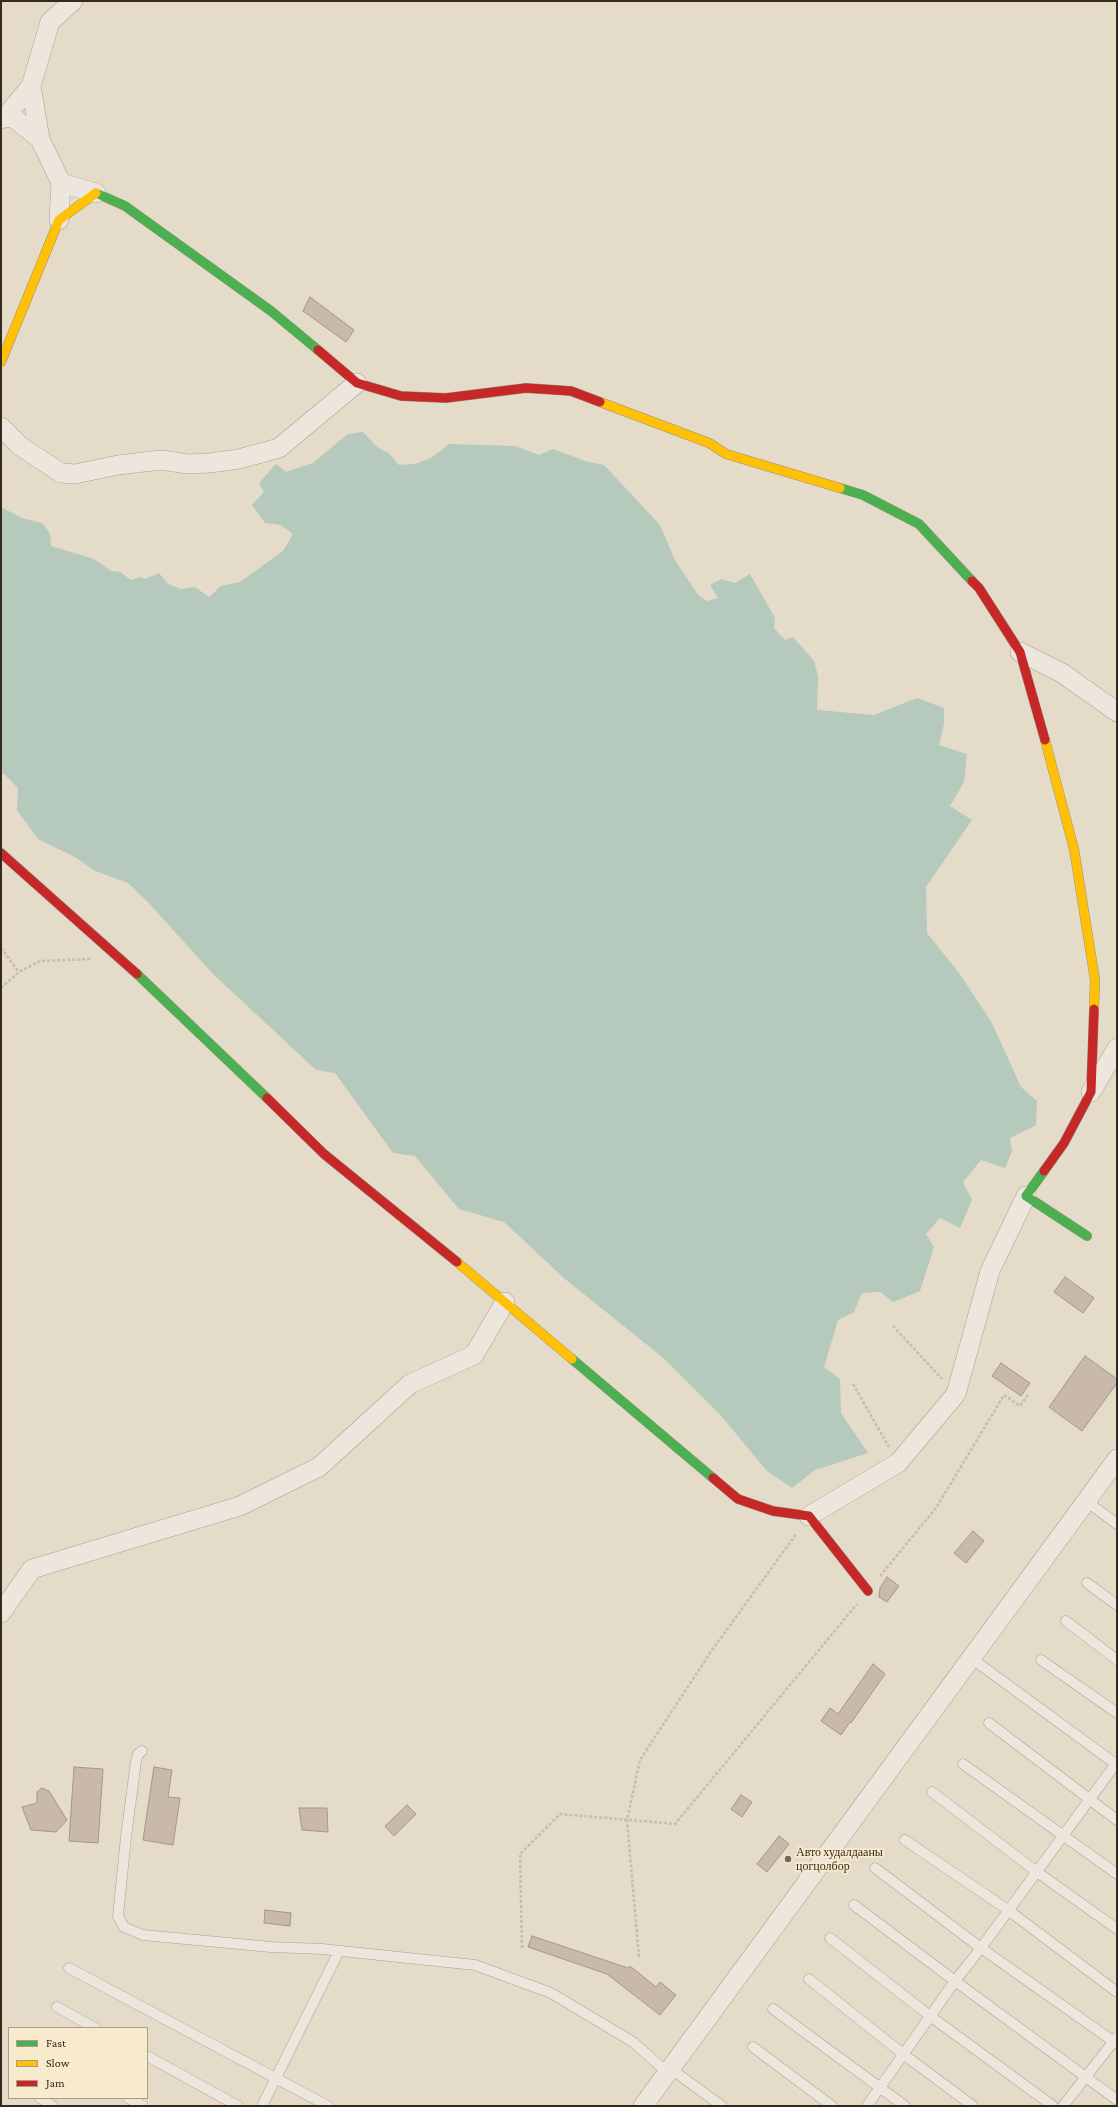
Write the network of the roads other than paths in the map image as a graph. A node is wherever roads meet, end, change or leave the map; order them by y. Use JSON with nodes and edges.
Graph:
{"nodes":[{"id":1,"x":73,"y":1,"type":"edge"},
{"id":2,"x":31,"y":86,"type":"junction"},
{"id":3,"x":3,"y":118,"type":"edge"},
{"id":4,"x":40,"y":139,"type":"junction"},
{"id":5,"x":61,"y":183,"type":"junction"},
{"id":6,"x":96,"y":193,"type":"junction"},
{"id":7,"x":59,"y":220,"type":"junction"},
{"id":8,"x":1,"y":362,"type":"edge"},
{"id":9,"x":357,"y":384,"type":"junction"},
{"id":10,"x":1,"y":427,"type":"edge"},
{"id":11,"x":1020,"y":652,"type":"junction"},
{"id":12,"x":1117,"y":712,"type":"edge"},
{"id":13,"x":1,"y":853,"type":"edge"},
{"id":14,"x":1117,"y":1048,"type":"edge"},
{"id":15,"x":1091,"y":1092,"type":"junction"},
{"id":16,"x":1026,"y":1196,"type":"junction"},
{"id":17,"x":1087,"y":1236,"type":"dead end"},
{"id":18,"x":505,"y":1302,"type":"junction"},
{"id":19,"x":1117,"y":1459,"type":"edge"},
{"id":20,"x":1086,"y":1501,"type":"junction"},
{"id":21,"x":809,"y":1516,"type":"junction"},
{"id":22,"x":1117,"y":1524,"type":"edge"},
{"id":23,"x":1087,"y":1583,"type":"dead end"},
{"id":24,"x":868,"y":1591,"type":"road end"},
{"id":25,"x":1117,"y":1605,"type":"edge"},
{"id":26,"x":1,"y":1613,"type":"edge"},
{"id":27,"x":1066,"y":1621,"type":"dead end"},
{"id":28,"x":971,"y":1658,"type":"junction"},
{"id":29,"x":1041,"y":1660,"type":"dead end"},
{"id":30,"x":1117,"y":1660,"type":"edge"},
{"id":31,"x":1117,"y":1714,"type":"edge"},
{"id":32,"x":989,"y":1723,"type":"dead end"},
{"id":33,"x":142,"y":1752,"type":"dead end"},
{"id":34,"x":1117,"y":1763,"type":"edge"},
{"id":35,"x":963,"y":1764,"type":"dead end"},
{"id":36,"x":932,"y":1792,"type":"dead end"},
{"id":37,"x":1089,"y":1800,"type":"junction"},
{"id":38,"x":1117,"y":1820,"type":"edge"},
{"id":39,"x":1063,"y":1835,"type":"junction"},
{"id":40,"x":905,"y":1840,"type":"dead end"},
{"id":41,"x":875,"y":1868,"type":"dead end"},
{"id":42,"x":1037,"y":1872,"type":"junction"},
{"id":43,"x":1117,"y":1874,"type":"edge"},
{"id":44,"x":854,"y":1905,"type":"dead end"},
{"id":45,"x":1008,"y":1910,"type":"junction"},
{"id":46,"x":1117,"y":1929,"type":"edge"},
{"id":47,"x":830,"y":1938,"type":"dead end"},
{"id":48,"x":982,"y":1948,"type":"junction"},
{"id":49,"x":339,"y":1951,"type":"junction"},
{"id":50,"x":69,"y":1968,"type":"dead end"},
{"id":51,"x":808,"y":1979,"type":"dead end"},
{"id":52,"x":955,"y":1982,"type":"junction"},
{"id":53,"x":1117,"y":1992,"type":"edge"},
{"id":54,"x":57,"y":2007,"type":"dead end"},
{"id":55,"x":773,"y":2009,"type":"dead end"},
{"id":56,"x":930,"y":2016,"type":"junction"},
{"id":57,"x":93,"y":2027,"type":"edge"},
{"id":58,"x":1116,"y":2041,"type":"edge"},
{"id":59,"x":753,"y":2047,"type":"dead end"},
{"id":60,"x":903,"y":2054,"type":"junction"},
{"id":61,"x":148,"y":2057,"type":"edge"},
{"id":62,"x":669,"y":2071,"type":"junction"},
{"id":63,"x":1085,"y":2077,"type":"junction"},
{"id":64,"x":276,"y":2079,"type":"junction"},
{"id":65,"x":879,"y":2087,"type":"junction"},
{"id":66,"x":42,"y":2099,"type":"edge"},
{"id":67,"x":130,"y":2099,"type":"edge"},
{"id":68,"x":1117,"y":2100,"type":"edge"},
{"id":69,"x":53,"y":2106,"type":"edge"},
{"id":70,"x":143,"y":2106,"type":"edge"},
{"id":71,"x":238,"y":2106,"type":"edge"},
{"id":72,"x":262,"y":2106,"type":"edge"},
{"id":73,"x":328,"y":2106,"type":"edge"},
{"id":74,"x":643,"y":2106,"type":"edge"},
{"id":75,"x":722,"y":2106,"type":"edge"},
{"id":76,"x":832,"y":2106,"type":"edge"},
{"id":77,"x":867,"y":2106,"type":"edge"},
{"id":78,"x":905,"y":2106,"type":"edge"},
{"id":79,"x":974,"y":2106,"type":"edge"},
{"id":80,"x":1053,"y":2106,"type":"edge"},
{"id":81,"x":1063,"y":2106,"type":"edge"}],
"edges":[{"from":1,"to":2,"type":"street"},
{"from":2,"to":3,"type":"street"},
{"from":2,"to":4,"type":"street"},
{"from":3,"to":4,"type":"street"},
{"from":4,"to":5,"type":"street"},
{"from":5,"to":6,"type":"street"},
{"from":5,"to":7,"type":"street"},
{"from":6,"to":7,"type":"street"},
{"from":6,"to":9,"type":"street"},
{"from":7,"to":8,"type":"street"},
{"from":9,"to":10,"type":"street"},
{"from":9,"to":11,"type":"street"},
{"from":11,"to":12,"type":"street"},
{"from":11,"to":15,"type":"street"},
{"from":13,"to":18,"type":"street"},
{"from":14,"to":15,"type":"street"},
{"from":15,"to":16,"type":"street"},
{"from":16,"to":17,"type":"street"},
{"from":16,"to":21,"type":"street"},
{"from":18,"to":21,"type":"street"},
{"from":18,"to":26,"type":"street"},
{"from":19,"to":20,"type":"street"},
{"from":20,"to":22,"type":"lane"},
{"from":20,"to":28,"type":"street"},
{"from":21,"to":24,"type":"street"},
{"from":23,"to":25,"type":"lane"},
{"from":27,"to":30,"type":"lane"},
{"from":28,"to":34,"type":"lane"},
{"from":28,"to":62,"type":"street"},
{"from":29,"to":31,"type":"lane"},
{"from":32,"to":37,"type":"lane"},
{"from":33,"to":49,"type":"lane"},
{"from":34,"to":37,"type":"lane"},
{"from":35,"to":39,"type":"lane"},
{"from":36,"to":42,"type":"lane"},
{"from":37,"to":38,"type":"lane"},
{"from":37,"to":39,"type":"lane"},
{"from":39,"to":42,"type":"lane"},
{"from":39,"to":43,"type":"lane"},
{"from":40,"to":45,"type":"lane"},
{"from":41,"to":48,"type":"lane"},
{"from":42,"to":45,"type":"lane"},
{"from":42,"to":46,"type":"lane"},
{"from":44,"to":52,"type":"lane"},
{"from":45,"to":48,"type":"lane"},
{"from":45,"to":53,"type":"lane"},
{"from":47,"to":56,"type":"lane"},
{"from":48,"to":52,"type":"lane"},
{"from":48,"to":58,"type":"lane"},
{"from":49,"to":62,"type":"lane"},
{"from":49,"to":64,"type":"lane"},
{"from":50,"to":64,"type":"lane"},
{"from":51,"to":60,"type":"lane"},
{"from":52,"to":56,"type":"lane"},
{"from":52,"to":63,"type":"lane"},
{"from":54,"to":57,"type":"lane"},
{"from":55,"to":65,"type":"lane"},
{"from":56,"to":60,"type":"lane"},
{"from":56,"to":80,"type":"lane"},
{"from":58,"to":63,"type":"lane"},
{"from":59,"to":76,"type":"lane"},
{"from":60,"to":65,"type":"lane"},
{"from":60,"to":79,"type":"lane"},
{"from":61,"to":71,"type":"lane"},
{"from":62,"to":74,"type":"street"},
{"from":62,"to":75,"type":"lane"},
{"from":63,"to":68,"type":"lane"},
{"from":63,"to":81,"type":"lane"},
{"from":64,"to":72,"type":"lane"},
{"from":64,"to":73,"type":"lane"},
{"from":65,"to":77,"type":"lane"},
{"from":65,"to":78,"type":"lane"},
{"from":66,"to":69,"type":"lane"},
{"from":67,"to":70,"type":"lane"}]}
